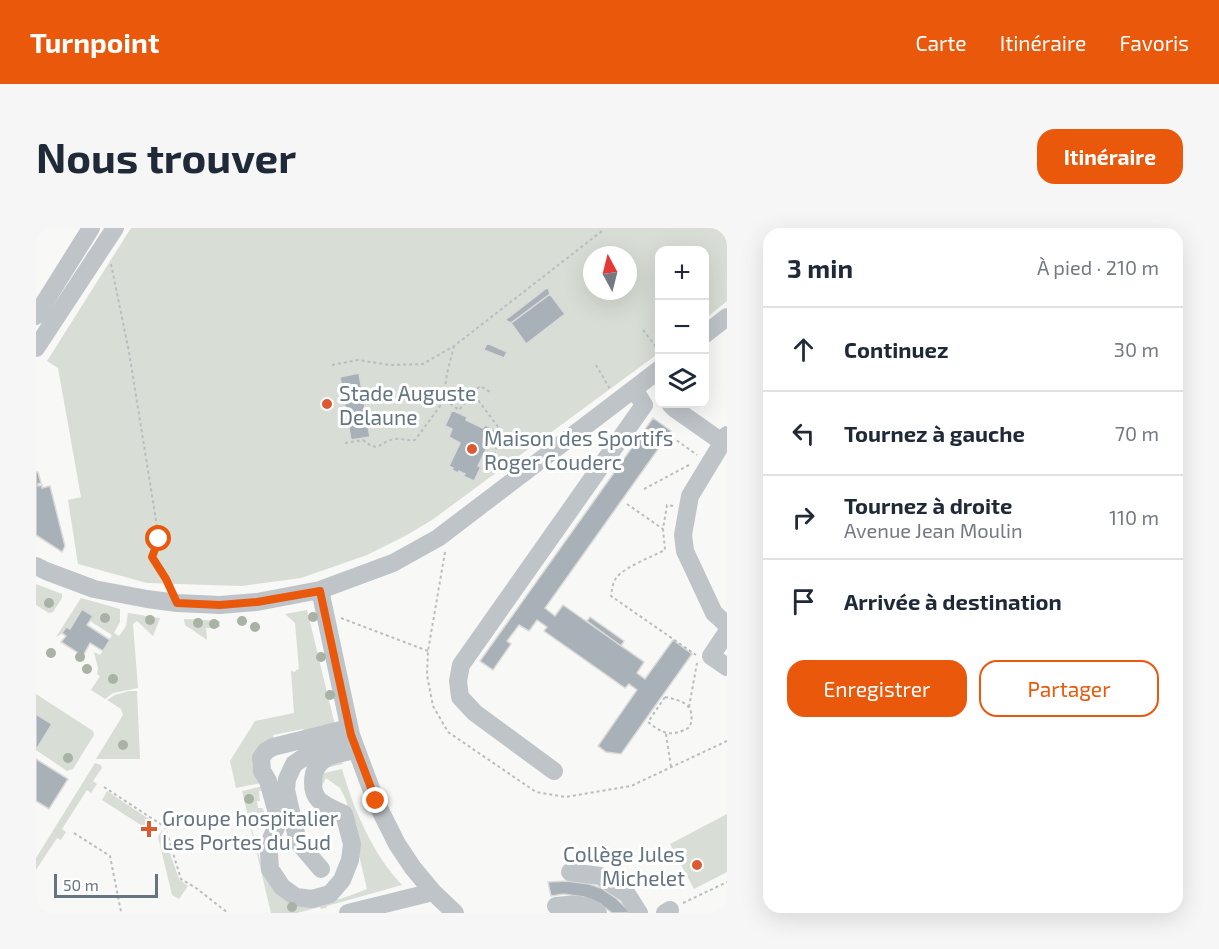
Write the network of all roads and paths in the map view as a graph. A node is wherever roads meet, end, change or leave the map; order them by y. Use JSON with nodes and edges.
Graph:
{"nodes":[{"id":1,"x":91,"y":228,"type":"edge"},
{"id":2,"x":115,"y":228,"type":"edge"},
{"id":3,"x":602,"y":231,"type":"dead end"},
{"id":4,"x":99,"y":251,"type":"junction"},
{"id":5,"x":57,"y":289,"type":"junction"},
{"id":6,"x":36,"y":316,"type":"edge"},
{"id":7,"x":727,"y":317,"type":"edge"},
{"id":8,"x":643,"y":330,"type":"dead end"},
{"id":9,"x":709,"y":331,"type":"edge"},
{"id":10,"x":36,"y":335,"type":"edge"},
{"id":11,"x":454,"y":346,"type":"junction"},
{"id":12,"x":655,"y":346,"type":"edge"},
{"id":13,"x":36,"y":348,"type":"edge"},
{"id":14,"x":332,"y":365,"type":"dead end"},
{"id":15,"x":596,"y":365,"type":"dead end"},
{"id":16,"x":655,"y":379,"type":"edge"},
{"id":17,"x":634,"y":389,"type":"junction"},
{"id":18,"x":473,"y":393,"type":"junction"},
{"id":19,"x":492,"y":393,"type":"dead end"},
{"id":20,"x":446,"y":398,"type":"junction"},
{"id":21,"x":617,"y":401,"type":"junction"},
{"id":22,"x":674,"y":408,"type":"edge"},
{"id":23,"x":672,"y":437,"type":"dead end"},
{"id":24,"x":724,"y":438,"type":"edge"},
{"id":25,"x":345,"y":443,"type":"dead end"},
{"id":26,"x":706,"y":460,"type":"junction"},
{"id":27,"x":503,"y":471,"type":"dead end"},
{"id":28,"x":644,"y":489,"type":"dead end"},
{"id":29,"x":627,"y":504,"type":"dead end"},
{"id":30,"x":687,"y":508,"type":"junction"},
{"id":31,"x":663,"y":529,"type":"junction"},
{"id":32,"x":438,"y":538,"type":"junction"},
{"id":33,"x":36,"y":566,"type":"edge"},
{"id":34,"x":320,"y":591,"type":"junction"},
{"id":35,"x":177,"y":603,"type":"junction"},
{"id":36,"x":360,"y":625,"type":"dead end"},
{"id":37,"x":727,"y":625,"type":"edge"},
{"id":38,"x":727,"y":632,"type":"edge"},
{"id":39,"x":428,"y":651,"type":"junction"},
{"id":40,"x":727,"y":667,"type":"edge"},
{"id":41,"x":689,"y":708,"type":"junction"},
{"id":42,"x":666,"y":734,"type":"junction"},
{"id":43,"x":353,"y":739,"type":"junction"},
{"id":44,"x":727,"y":741,"type":"edge"},
{"id":45,"x":671,"y":767,"type":"junction"},
{"id":46,"x":554,"y":771,"type":"dead end"},
{"id":47,"x":104,"y":787,"type":"dead end"},
{"id":48,"x":74,"y":833,"type":"dead end"},
{"id":49,"x":321,"y":869,"type":"dead end"},
{"id":50,"x":570,"y":872,"type":"dead end"},
{"id":51,"x":727,"y":882,"type":"edge"},
{"id":52,"x":433,"y":892,"type":"junction"},
{"id":53,"x":556,"y":906,"type":"dead end"},
{"id":54,"x":668,"y":912,"type":"edge"},
{"id":55,"x":123,"y":913,"type":"edge"},
{"id":56,"x":228,"y":913,"type":"edge"},
{"id":57,"x":348,"y":913,"type":"edge"},
{"id":58,"x":455,"y":913,"type":"edge"},
{"id":59,"x":598,"y":913,"type":"edge"},
{"id":60,"x":639,"y":913,"type":"edge"}],
"edges":[{"from":1,"to":5,"type":"street"},
{"from":2,"to":4,"type":"street"},
{"from":3,"to":11,"type":"path"},
{"from":4,"to":5,"type":"street"},
{"from":4,"to":13,"type":"street"},
{"from":4,"to":35,"type":"path"},
{"from":5,"to":6,"type":"street"},
{"from":5,"to":10,"type":"street"},
{"from":7,"to":9,"type":"street"},
{"from":8,"to":12,"type":"path"},
{"from":11,"to":14,"type":"path"},
{"from":11,"to":20,"type":"path"},
{"from":15,"to":21,"type":"path"},
{"from":16,"to":17,"type":"street"},
{"from":17,"to":21,"type":"street"},
{"from":17,"to":46,"type":"street"},
{"from":18,"to":19,"type":"path"},
{"from":18,"to":20,"type":"path"},
{"from":18,"to":27,"type":"path"},
{"from":20,"to":25,"type":"path"},
{"from":21,"to":32,"type":"street"},
{"from":22,"to":24,"type":"street"},
{"from":23,"to":26,"type":"path"},
{"from":24,"to":26,"type":"street"},
{"from":26,"to":28,"type":"path"},
{"from":26,"to":30,"type":"street"},
{"from":29,"to":31,"type":"path"},
{"from":30,"to":31,"type":"path"},
{"from":30,"to":37,"type":"street"},
{"from":31,"to":41,"type":"path"},
{"from":32,"to":34,"type":"street"},
{"from":32,"to":39,"type":"path"},
{"from":33,"to":35,"type":"street"},
{"from":34,"to":35,"type":"street"},
{"from":34,"to":43,"type":"street"},
{"from":36,"to":39,"type":"path"},
{"from":38,"to":40,"type":"street"},
{"from":39,"to":45,"type":"path"},
{"from":41,"to":42,"type":"path"},
{"from":41,"to":42,"type":"path"},
{"from":42,"to":45,"type":"path"},
{"from":43,"to":43,"type":"street"},
{"from":43,"to":49,"type":"street"},
{"from":43,"to":52,"type":"street"},
{"from":44,"to":45,"type":"path"},
{"from":47,"to":56,"type":"path"},
{"from":48,"to":55,"type":"path"},
{"from":50,"to":60,"type":"street"},
{"from":51,"to":54,"type":"path"},
{"from":52,"to":57,"type":"street"},
{"from":52,"to":58,"type":"street"},
{"from":53,"to":59,"type":"street"}]}
